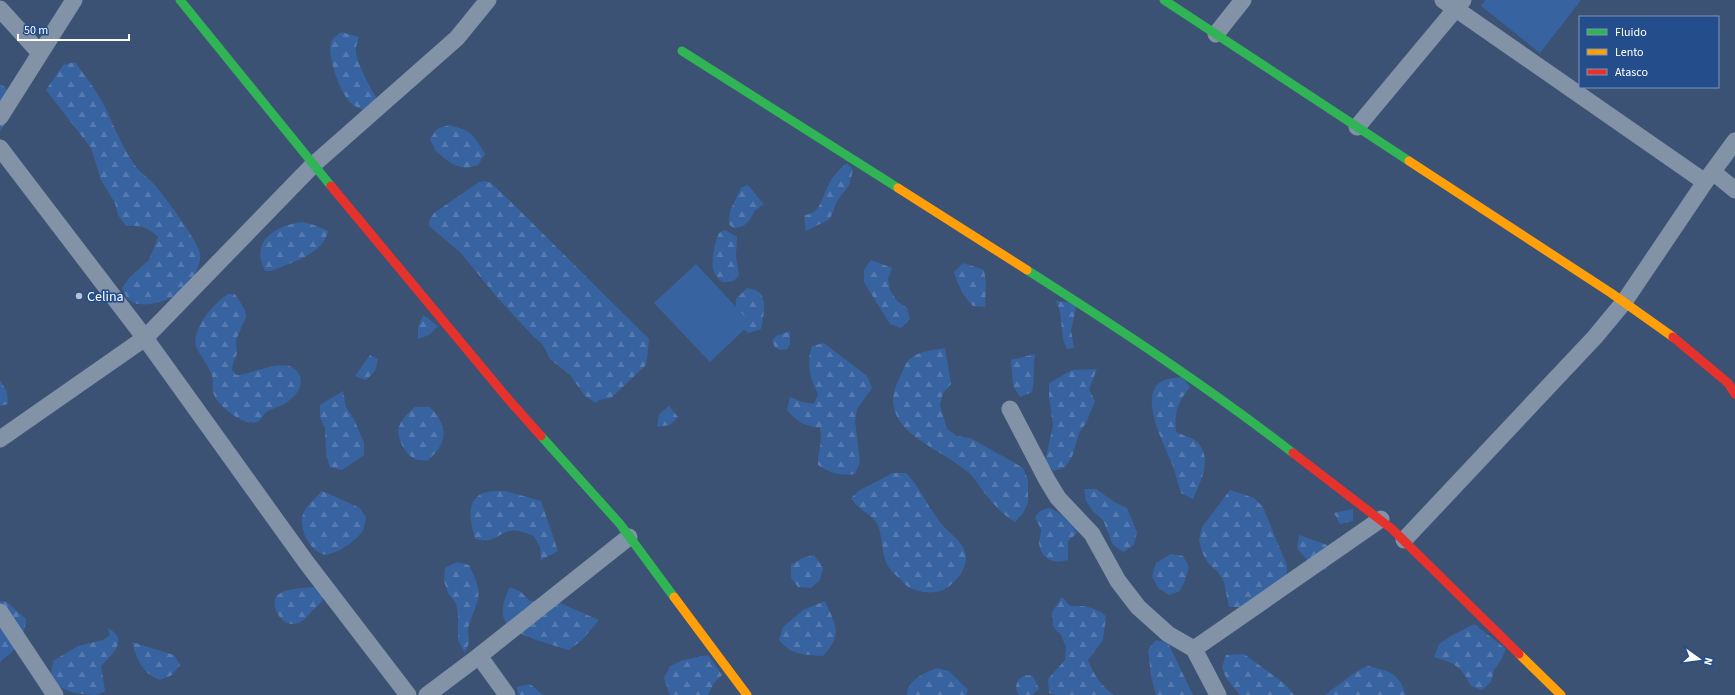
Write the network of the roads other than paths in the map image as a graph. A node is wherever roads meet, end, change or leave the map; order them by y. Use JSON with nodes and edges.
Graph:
{"nodes":[{"id":1,"x":74,"y":0,"type":"edge"},
{"id":2,"x":180,"y":0,"type":"edge"},
{"id":3,"x":488,"y":0,"type":"edge"},
{"id":4,"x":1164,"y":0,"type":"edge"},
{"id":5,"x":1243,"y":0,"type":"edge"},
{"id":6,"x":1454,"y":3,"type":"edge"},
{"id":7,"x":0,"y":8,"type":"edge"},
{"id":8,"x":1216,"y":34,"type":"junction"},
{"id":9,"x":682,"y":51,"type":"dead end"},
{"id":10,"x":40,"y":53,"type":"junction"},
{"id":11,"x":0,"y":117,"type":"edge"},
{"id":12,"x":1357,"y":127,"type":"junction"},
{"id":13,"x":1735,"y":141,"type":"edge"},
{"id":14,"x":0,"y":148,"type":"edge"},
{"id":15,"x":313,"y":165,"type":"junction"},
{"id":16,"x":1709,"y":177,"type":"junction"},
{"id":17,"x":1735,"y":190,"type":"edge"},
{"id":18,"x":1624,"y":302,"type":"junction"},
{"id":19,"x":144,"y":338,"type":"junction"},
{"id":20,"x":1735,"y":394,"type":"edge"},
{"id":21,"x":1010,"y":409,"type":"dead end"},
{"id":22,"x":0,"y":439,"type":"edge"},
{"id":23,"x":1381,"y":519,"type":"junction"},
{"id":24,"x":629,"y":537,"type":"junction"},
{"id":25,"x":1404,"y":540,"type":"junction"},
{"id":26,"x":0,"y":612,"type":"edge"},
{"id":27,"x":1194,"y":649,"type":"junction"},
{"id":28,"x":479,"y":656,"type":"junction"},
{"id":29,"x":55,"y":695,"type":"edge"},
{"id":30,"x":408,"y":695,"type":"edge"},
{"id":31,"x":428,"y":695,"type":"edge"},
{"id":32,"x":507,"y":695,"type":"edge"},
{"id":33,"x":747,"y":695,"type":"edge"},
{"id":34,"x":1218,"y":695,"type":"edge"},
{"id":35,"x":1560,"y":695,"type":"edge"}],
"edges":[{"from":1,"to":10,"type":"street"},
{"from":2,"to":15,"type":"street"},
{"from":3,"to":15,"type":"street"},
{"from":4,"to":8,"type":"street"},
{"from":5,"to":8,"type":"street"},
{"from":6,"to":12,"type":"street"},
{"from":6,"to":16,"type":"street"},
{"from":7,"to":10,"type":"street"},
{"from":8,"to":12,"type":"street"},
{"from":9,"to":23,"type":"street"},
{"from":10,"to":11,"type":"street"},
{"from":12,"to":18,"type":"street"},
{"from":13,"to":16,"type":"street"},
{"from":14,"to":19,"type":"street"},
{"from":15,"to":19,"type":"street"},
{"from":15,"to":24,"type":"street"},
{"from":16,"to":17,"type":"street"},
{"from":16,"to":18,"type":"street"},
{"from":18,"to":20,"type":"street"},
{"from":18,"to":25,"type":"street"},
{"from":19,"to":22,"type":"street"},
{"from":19,"to":30,"type":"street"},
{"from":21,"to":27,"type":"street"},
{"from":23,"to":25,"type":"street"},
{"from":23,"to":27,"type":"street"},
{"from":24,"to":28,"type":"street"},
{"from":24,"to":33,"type":"street"},
{"from":25,"to":35,"type":"street"},
{"from":26,"to":29,"type":"street"},
{"from":27,"to":34,"type":"street"},
{"from":28,"to":31,"type":"street"},
{"from":28,"to":32,"type":"street"}]}
